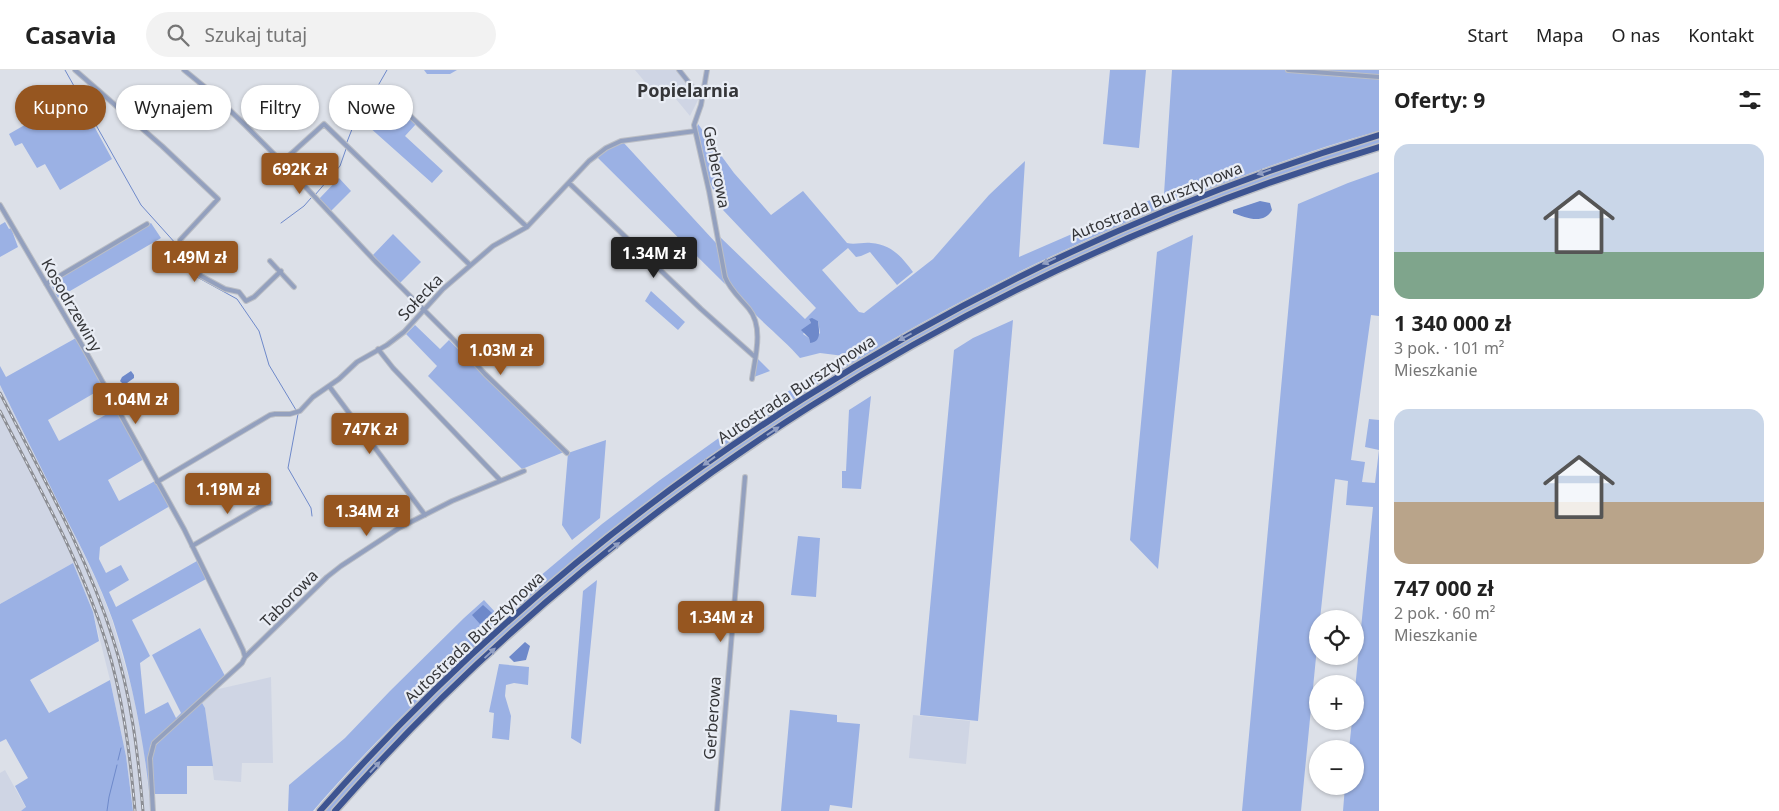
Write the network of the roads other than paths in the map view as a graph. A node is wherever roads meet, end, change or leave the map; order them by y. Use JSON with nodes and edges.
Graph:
{"nodes":[{"id":1,"x":75,"y":70,"type":"edge"},
{"id":2,"x":184,"y":70,"type":"edge"},
{"id":3,"x":679,"y":70,"type":"edge"},
{"id":4,"x":707,"y":70,"type":"edge"},
{"id":5,"x":1288,"y":70,"type":"edge"},
{"id":6,"x":1379,"y":76,"type":"edge"},
{"id":7,"x":702,"y":99,"type":"junction"},
{"id":8,"x":413,"y":119,"type":"edge"},
{"id":9,"x":695,"y":131,"type":"junction"},
{"id":10,"x":1379,"y":135,"type":"edge"},
{"id":11,"x":1379,"y":147,"type":"edge"},
{"id":12,"x":282,"y":162,"type":"junction"},
{"id":13,"x":569,"y":183,"type":"junction"},
{"id":14,"x":0,"y":205,"type":"edge"},
{"id":15,"x":147,"y":224,"type":"dead end"},
{"id":16,"x":527,"y":227,"type":"junction"},
{"id":17,"x":270,"y":261,"type":"dead end"},
{"id":18,"x":470,"y":265,"type":"junction"},
{"id":19,"x":281,"y":271,"type":"junction"},
{"id":20,"x":46,"y":284,"type":"junction"},
{"id":21,"x":294,"y":287,"type":"dead end"},
{"id":22,"x":424,"y":310,"type":"junction"},
{"id":23,"x":378,"y":349,"type":"junction"},
{"id":24,"x":755,"y":357,"type":"junction"},
{"id":25,"x":752,"y":379,"type":"dead end"},
{"id":26,"x":329,"y":386,"type":"junction"},
{"id":27,"x":568,"y":452,"type":"dead end"},
{"id":28,"x":524,"y":471,"type":"dead end"},
{"id":29,"x":745,"y":477,"type":"dead end"},
{"id":30,"x":500,"y":480,"type":"junction"},
{"id":31,"x":157,"y":482,"type":"junction"},
{"id":32,"x":270,"y":503,"type":"dead end"},
{"id":33,"x":425,"y":514,"type":"junction"},
{"id":34,"x":192,"y":546,"type":"junction"},
{"id":35,"x":245,"y":657,"type":"junction"},
{"id":36,"x":154,"y":811,"type":"edge"},
{"id":37,"x":320,"y":811,"type":"edge"},
{"id":38,"x":335,"y":811,"type":"edge"},
{"id":39,"x":716,"y":811,"type":"edge"}],
"edges":[{"from":1,"to":19,"type":"street"},
{"from":2,"to":12,"type":"street"},
{"from":3,"to":7,"type":"street"},
{"from":4,"to":7,"type":"street","name":"Gerberowa"},
{"from":5,"to":6,"type":"street"},
{"from":7,"to":9,"type":"street","name":"Gerberowa"},
{"from":8,"to":16,"type":"street"},
{"from":9,"to":13,"type":"street","name":"Sołecka"},
{"from":9,"to":24,"type":"street","name":"Gerberowa"},
{"from":10,"to":37,"type":"highway","name":"Autostrada Bursztynowa","one_way":true},
{"from":38,"to":11,"type":"highway","name":"Autostrada Bursztynowa","one_way":true},
{"from":12,"to":18,"type":"street"},
{"from":12,"to":22,"type":"street"},
{"from":13,"to":16,"type":"street","name":"Sołecka"},
{"from":13,"to":24,"type":"street"},
{"from":14,"to":20,"type":"street","name":"Kosodrzewiny"},
{"from":15,"to":20,"type":"street"},
{"from":16,"to":18,"type":"street","name":"Sołecka"},
{"from":17,"to":19,"type":"street"},
{"from":18,"to":22,"type":"street","name":"Sołecka"},
{"from":19,"to":21,"type":"street"},
{"from":20,"to":31,"type":"street","name":"Kosodrzewiny"},
{"from":22,"to":23,"type":"street","name":"Sołecka"},
{"from":22,"to":27,"type":"street"},
{"from":23,"to":26,"type":"street","name":"Sołecka"},
{"from":23,"to":30,"type":"street"},
{"from":24,"to":25,"type":"street","name":"Gerberowa"},
{"from":26,"to":31,"type":"street","name":"Sołecka"},
{"from":26,"to":33,"type":"street"},
{"from":28,"to":30,"type":"street","name":"Taborowa"},
{"from":29,"to":39,"type":"street","name":"Gerberowa"},
{"from":30,"to":33,"type":"street","name":"Taborowa"},
{"from":31,"to":34,"type":"street","name":"Kosodrzewiny"},
{"from":32,"to":34,"type":"street"},
{"from":33,"to":35,"type":"street","name":"Taborowa"},
{"from":34,"to":35,"type":"street","name":"Kosodrzewiny"},
{"from":35,"to":36,"type":"street","name":"Taborowa"}]}
